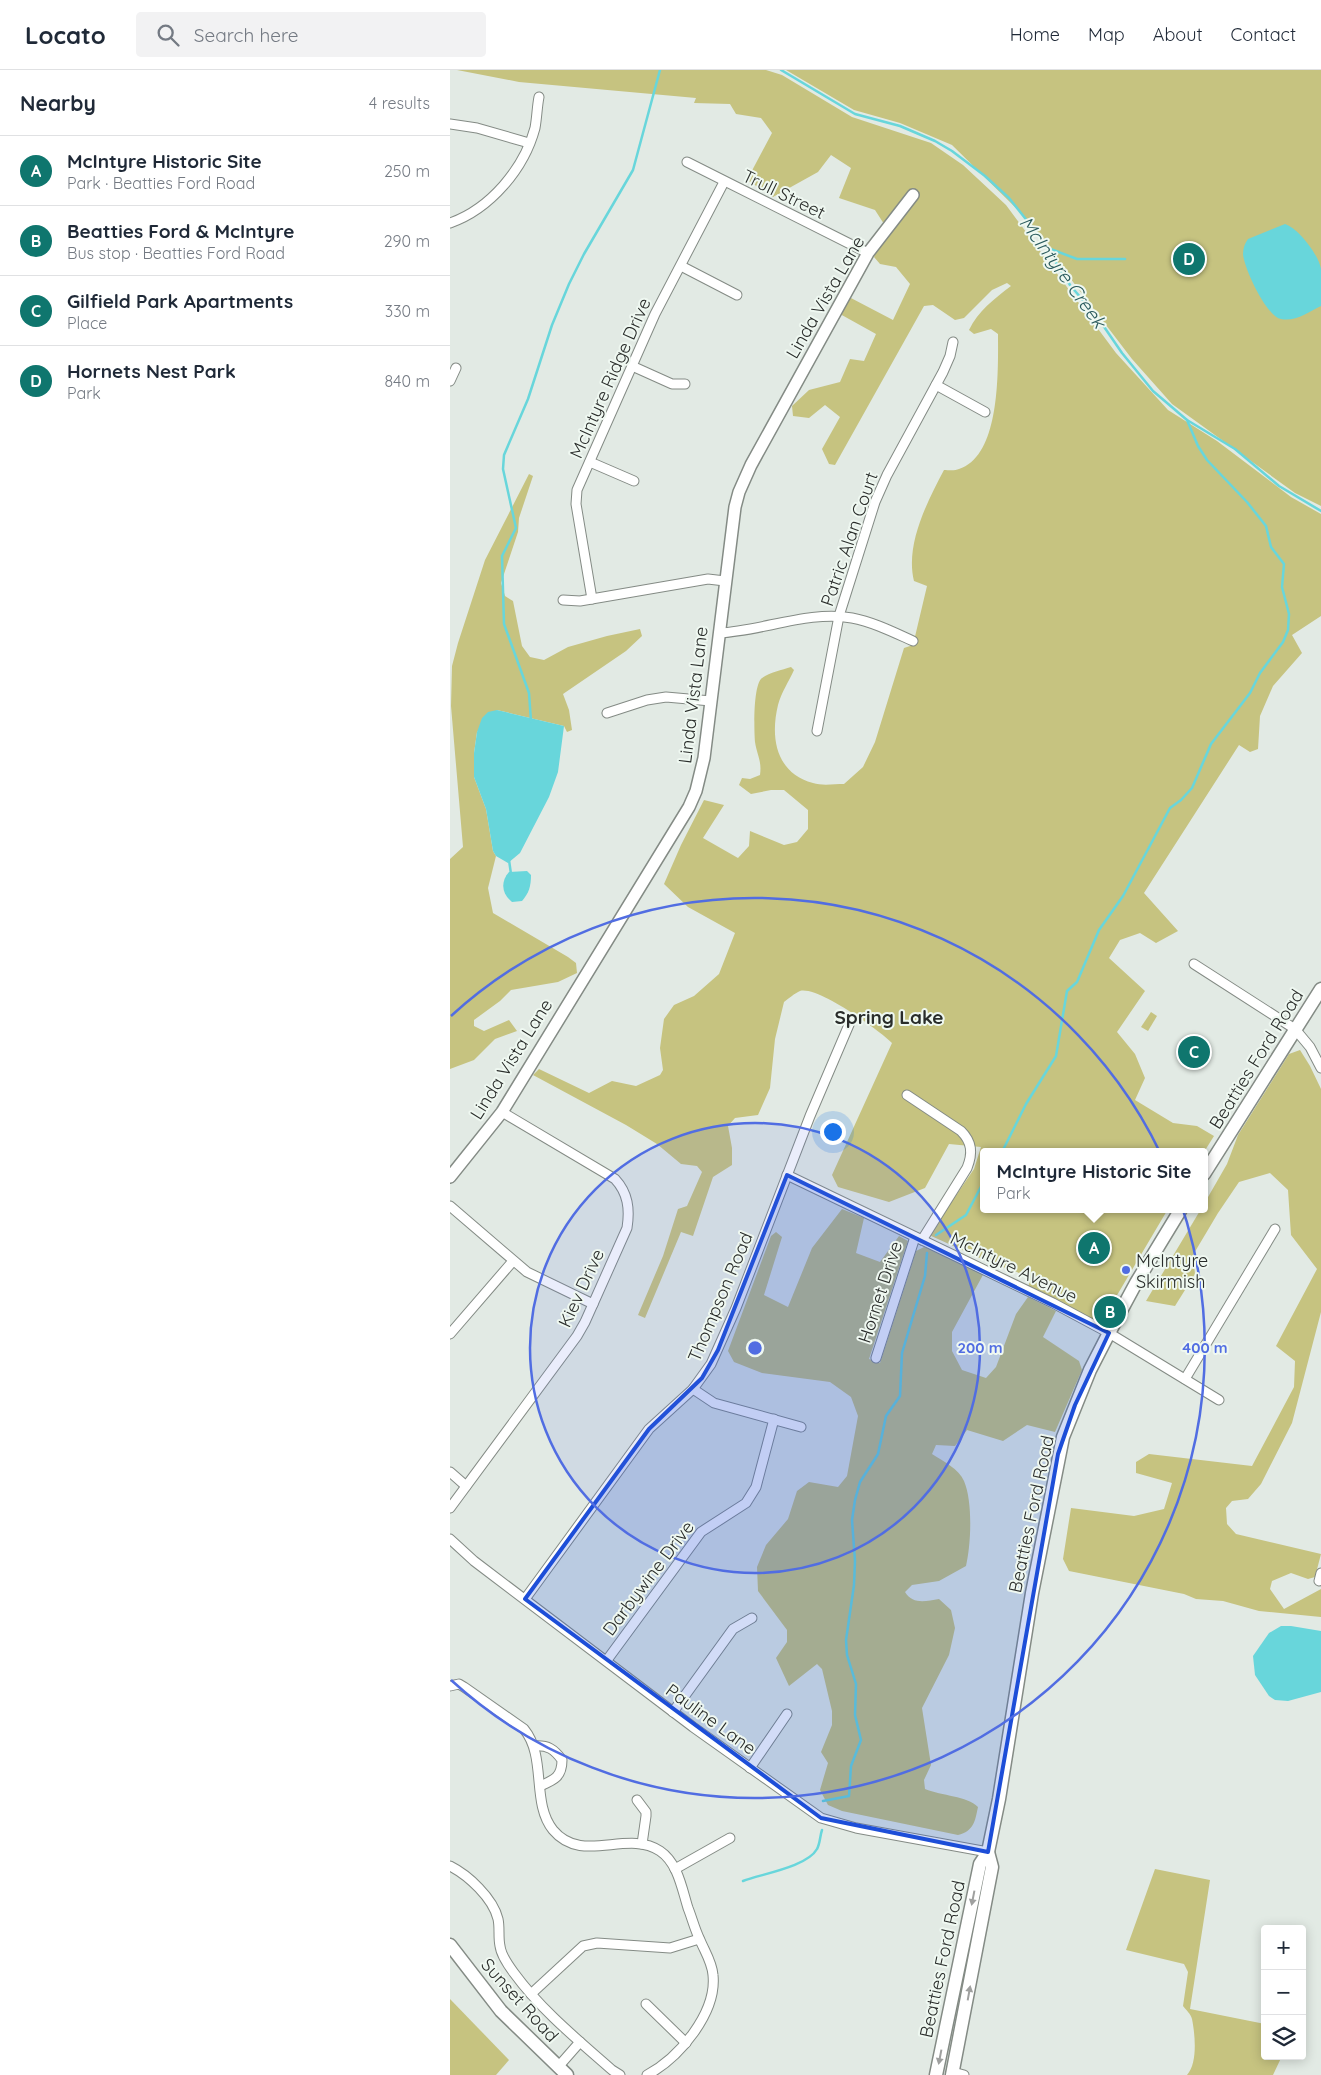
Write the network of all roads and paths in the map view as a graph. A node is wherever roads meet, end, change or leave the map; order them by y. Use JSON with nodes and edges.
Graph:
{"nodes":[{"id":1,"x":538,"y":97,"type":"dead end"},
{"id":2,"x":450,"y":124,"type":"edge"},
{"id":3,"x":529,"y":143,"type":"junction"},
{"id":4,"x":687,"y":162,"type":"dead end"},
{"id":5,"x":724,"y":182,"type":"junction"},
{"id":6,"x":913,"y":195,"type":"dead end"},
{"id":7,"x":450,"y":223,"type":"edge"},
{"id":8,"x":868,"y":253,"type":"junction"},
{"id":9,"x":680,"y":266,"type":"junction"},
{"id":10,"x":737,"y":295,"type":"dead end"},
{"id":11,"x":953,"y":342,"type":"dead end"},
{"id":12,"x":632,"y":366,"type":"junction"},
{"id":13,"x":456,"y":368,"type":"dead end"},
{"id":14,"x":450,"y":381,"type":"edge"},
{"id":15,"x":685,"y":384,"type":"dead end"},
{"id":16,"x":936,"y":385,"type":"junction"},
{"id":17,"x":985,"y":412,"type":"dead end"},
{"id":18,"x":590,"y":462,"type":"junction"},
{"id":19,"x":634,"y":481,"type":"dead end"},
{"id":20,"x":725,"y":581,"type":"junction"},
{"id":21,"x":592,"y":599,"type":"junction"},
{"id":22,"x":563,"y":600,"type":"dead end"},
{"id":23,"x":839,"y":616,"type":"junction"},
{"id":24,"x":719,"y":633,"type":"junction"},
{"id":25,"x":913,"y":641,"type":"dead end"},
{"id":26,"x":712,"y":701,"type":"junction"},
{"id":27,"x":607,"y":713,"type":"dead end"},
{"id":28,"x":817,"y":731,"type":"dead end"},
{"id":29,"x":1194,"y":964,"type":"dead end"},
{"id":30,"x":1321,"y":989,"type":"edge"},
{"id":31,"x":851,"y":1020,"type":"dead end"},
{"id":32,"x":1295,"y":1029,"type":"junction"},
{"id":33,"x":1321,"y":1068,"type":"edge"},
{"id":34,"x":907,"y":1095,"type":"dead end"},
{"id":35,"x":502,"y":1112,"type":"junction"},
{"id":36,"x":1208,"y":1168,"type":"edge"},
{"id":37,"x":787,"y":1175,"type":"junction"},
{"id":38,"x":450,"y":1177,"type":"edge"},
{"id":39,"x":450,"y":1206,"type":"edge"},
{"id":40,"x":1179,"y":1213,"type":"edge"},
{"id":41,"x":1275,"y":1229,"type":"dead end"},
{"id":42,"x":919,"y":1238,"type":"junction"},
{"id":43,"x":513,"y":1261,"type":"junction"},
{"id":44,"x":593,"y":1304,"type":"junction"},
{"id":45,"x":1109,"y":1332,"type":"junction"},
{"id":46,"x":450,"y":1334,"type":"edge"},
{"id":47,"x":876,"y":1358,"type":"dead end"},
{"id":48,"x":1185,"y":1379,"type":"junction"},
{"id":49,"x":693,"y":1389,"type":"junction"},
{"id":50,"x":1219,"y":1400,"type":"dead end"},
{"id":51,"x":774,"y":1419,"type":"junction"},
{"id":52,"x":801,"y":1427,"type":"dead end"},
{"id":53,"x":450,"y":1472,"type":"edge"},
{"id":54,"x":466,"y":1486,"type":"junction"},
{"id":55,"x":450,"y":1508,"type":"edge"},
{"id":56,"x":450,"y":1540,"type":"edge"},
{"id":57,"x":524,"y":1599,"type":"junction"},
{"id":58,"x":752,"y":1618,"type":"dead end"},
{"id":59,"x":607,"y":1660,"type":"junction"},
{"id":60,"x":450,"y":1686,"type":"edge"},
{"id":61,"x":673,"y":1712,"type":"junction"},
{"id":62,"x":787,"y":1714,"type":"dead end"},
{"id":63,"x":534,"y":1746,"type":"junction"},
{"id":64,"x":750,"y":1768,"type":"junction"},
{"id":65,"x":540,"y":1786,"type":"junction"},
{"id":66,"x":638,"y":1800,"type":"dead end"},
{"id":67,"x":730,"y":1838,"type":"dead end"},
{"id":68,"x":642,"y":1844,"type":"junction"},
{"id":69,"x":988,"y":1852,"type":"junction"},
{"id":70,"x":450,"y":1866,"type":"edge"},
{"id":71,"x":674,"y":1869,"type":"junction"},
{"id":72,"x":699,"y":1939,"type":"junction"},
{"id":73,"x":450,"y":1945,"type":"edge"},
{"id":74,"x":531,"y":1994,"type":"junction"},
{"id":75,"x":646,"y":2004,"type":"dead end"},
{"id":76,"x":580,"y":2042,"type":"junction"},
{"id":77,"x":686,"y":2043,"type":"junction"},
{"id":78,"x":563,"y":2071,"type":"edge"},
{"id":79,"x":956,"y":2074,"type":"edge"},
{"id":80,"x":620,"y":2075,"type":"edge"},
{"id":81,"x":647,"y":2075,"type":"edge"},
{"id":82,"x":936,"y":2075,"type":"edge"}],
"edges":[{"from":1,"to":3,"type":"street"},
{"from":2,"to":3,"type":"street"},
{"from":3,"to":7,"type":"street"},
{"from":4,"to":5,"type":"street","name":"Trull Street"},
{"from":5,"to":8,"type":"street","name":"Trull Street"},
{"from":5,"to":9,"type":"street","name":"McIntyre Ridge Drive"},
{"from":6,"to":8,"type":"street","name":"Linda Vista Lane"},
{"from":8,"to":20,"type":"street","name":"Linda Vista Lane"},
{"from":9,"to":10,"type":"street"},
{"from":9,"to":12,"type":"street","name":"McIntyre Ridge Drive"},
{"from":11,"to":16,"type":"street","name":"Patric Alan Court"},
{"from":12,"to":15,"type":"street"},
{"from":12,"to":18,"type":"street","name":"McIntyre Ridge Drive"},
{"from":13,"to":14,"type":"street"},
{"from":16,"to":17,"type":"street"},
{"from":16,"to":23,"type":"street","name":"Patric Alan Court"},
{"from":18,"to":19,"type":"street"},
{"from":18,"to":21,"type":"street","name":"McIntyre Ridge Drive"},
{"from":20,"to":21,"type":"street"},
{"from":20,"to":24,"type":"street","name":"Linda Vista Lane"},
{"from":21,"to":22,"type":"street"},
{"from":23,"to":24,"type":"street"},
{"from":23,"to":25,"type":"street"},
{"from":23,"to":28,"type":"street","name":"Patric Alan Court"},
{"from":24,"to":26,"type":"street","name":"Linda Vista Lane"},
{"from":26,"to":27,"type":"street"},
{"from":26,"to":35,"type":"street","name":"Linda Vista Lane"},
{"from":29,"to":32,"type":"street"},
{"from":30,"to":32,"type":"main road","name":"Beatties Ford Road"},
{"from":31,"to":37,"type":"street","name":"Thompson Road"},
{"from":32,"to":33,"type":"street"},
{"from":32,"to":36,"type":"main road","name":"Beatties Ford Road"},
{"from":34,"to":42,"type":"street","name":"Hornet Drive"},
{"from":35,"to":38,"type":"street","name":"Linda Vista Lane"},
{"from":35,"to":44,"type":"street","name":"Kiev Drive"},
{"from":37,"to":42,"type":"street","name":"McIntyre Avenue"},
{"from":37,"to":49,"type":"street","name":"Thompson Road"},
{"from":39,"to":43,"type":"street"},
{"from":40,"to":45,"type":"main road","name":"Beatties Ford Road"},
{"from":41,"to":48,"type":"street"},
{"from":42,"to":45,"type":"street","name":"McIntyre Avenue"},
{"from":42,"to":47,"type":"street","name":"Hornet Drive"},
{"from":43,"to":44,"type":"street"},
{"from":43,"to":46,"type":"street"},
{"from":44,"to":54,"type":"street","name":"Kiev Drive"},
{"from":45,"to":48,"type":"street","name":"McIntyre Avenue"},
{"from":45,"to":69,"type":"main road","name":"Beatties Ford Road"},
{"from":48,"to":50,"type":"street","name":"McIntyre Avenue"},
{"from":49,"to":51,"type":"street"},
{"from":49,"to":57,"type":"street","name":"Thompson Road"},
{"from":51,"to":52,"type":"street"},
{"from":51,"to":59,"type":"street","name":"Darbywine Drive"},
{"from":53,"to":54,"type":"street"},
{"from":54,"to":55,"type":"street","name":"Kiev Drive"},
{"from":56,"to":57,"type":"street","name":"Pauline Lane"},
{"from":57,"to":59,"type":"street","name":"Pauline Lane"},
{"from":58,"to":61,"type":"street"},
{"from":59,"to":61,"type":"street","name":"Pauline Lane"},
{"from":60,"to":63,"type":"street"},
{"from":61,"to":64,"type":"street","name":"Pauline Lane"},
{"from":62,"to":64,"type":"street"},
{"from":63,"to":65,"type":"street"},
{"from":63,"to":65,"type":"street"},
{"from":64,"to":69,"type":"street","name":"Pauline Lane"},
{"from":65,"to":68,"type":"street"},
{"from":66,"to":68,"type":"street"},
{"from":67,"to":71,"type":"street"},
{"from":68,"to":71,"type":"street"},
{"from":79,"to":69,"type":"main road","name":"Beatties Ford Road","one_way":true},
{"from":69,"to":82,"type":"main road","name":"Beatties Ford Road","one_way":true},
{"from":70,"to":74,"type":"street"},
{"from":71,"to":72,"type":"street"},
{"from":72,"to":74,"type":"street"},
{"from":72,"to":77,"type":"street"},
{"from":73,"to":78,"type":"main road","name":"Sunset Road"},
{"from":74,"to":76,"type":"street"},
{"from":75,"to":77,"type":"street"},
{"from":76,"to":78,"type":"street"},
{"from":76,"to":80,"type":"street"},
{"from":77,"to":81,"type":"street"}]}
